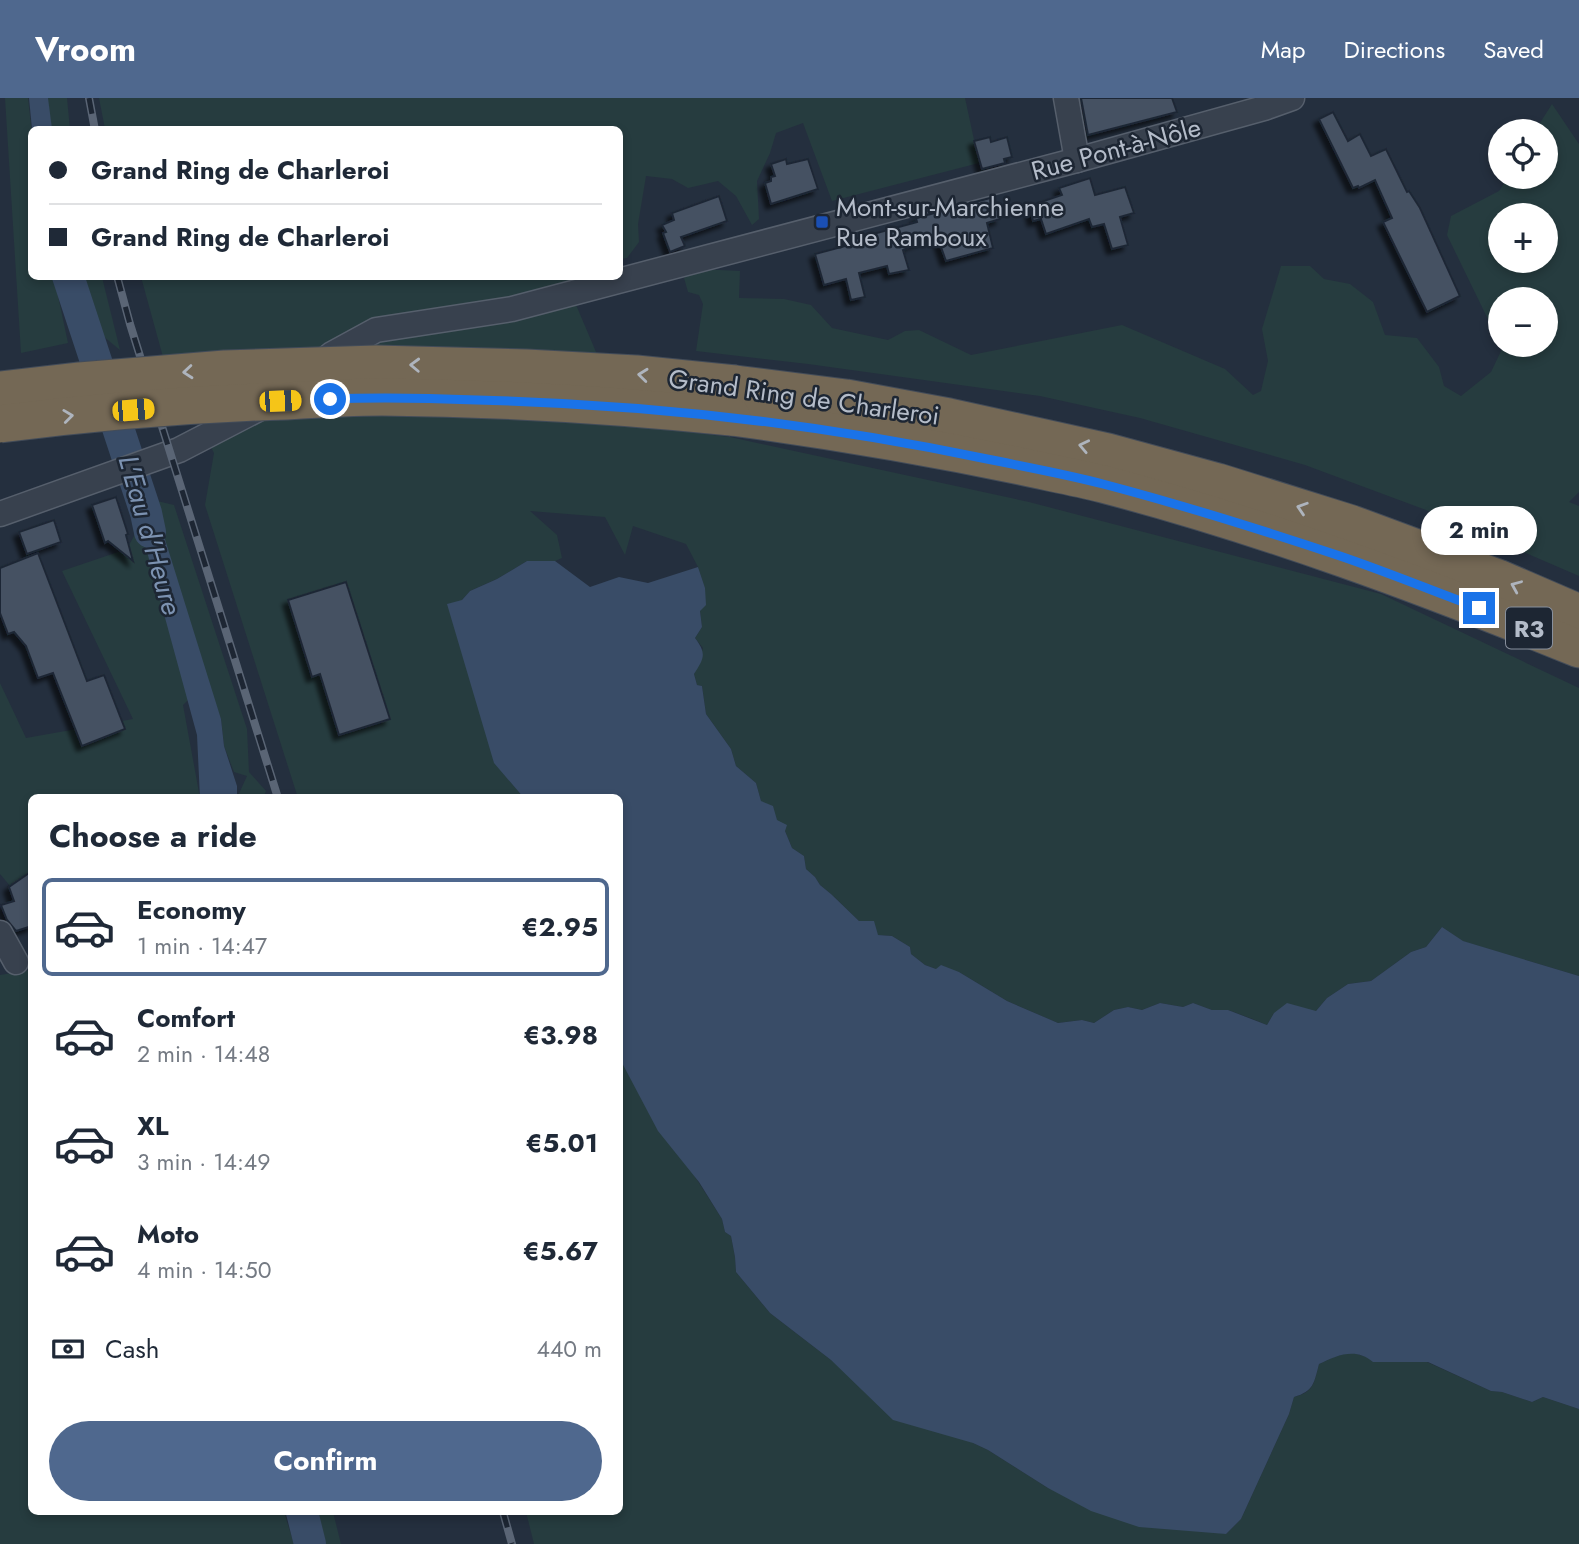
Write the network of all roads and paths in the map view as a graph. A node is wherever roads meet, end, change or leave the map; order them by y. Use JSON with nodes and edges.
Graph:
{"nodes":[{"id":1,"x":1066,"y":98,"type":"edge"},
{"id":2,"x":1292,"y":98,"type":"edge"},
{"id":3,"x":1077,"y":160,"type":"junction"},
{"id":4,"x":622,"y":280,"type":"edge"},
{"id":5,"x":623,"y":280,"type":"edge"},
{"id":6,"x":0,"y":390,"type":"edge"},
{"id":7,"x":733,"y":401,"type":"junction"},
{"id":8,"x":0,"y":424,"type":"edge"},
{"id":9,"x":0,"y":514,"type":"edge"},
{"id":10,"x":1479,"y":608,"type":"junction"},
{"id":11,"x":1579,"y":613,"type":"edge"},
{"id":12,"x":1579,"y":649,"type":"edge"},
{"id":13,"x":1579,"y":670,"type":"edge"},
{"id":14,"x":0,"y":933,"type":"edge"},
{"id":15,"x":16,"y":962,"type":"dead end"}],
"edges":[{"from":1,"to":3,"type":"street"},
{"from":2,"to":3,"type":"street","name":"Rue Pont-à-Nôle"},
{"from":3,"to":5,"type":"street","name":"Rue Pont-à-Nôle"},
{"from":4,"to":9,"type":"street","name":"Rue Pont-à-Nôle"},
{"from":7,"to":6,"type":"highway","name":"Grand Ring de Charleroi","number":"R3","one_way":true,"bridge":true},
{"from":8,"to":7,"type":"highway","name":"Grand Ring de Charleroi","number":"R3","one_way":true,"bridge":true},
{"from":7,"to":10,"type":"highway","name":"Grand Ring de Charleroi","number":"R3"},
{"from":11,"to":7,"type":"highway","name":"Grand Ring de Charleroi","number":"R3","one_way":true},
{"from":10,"to":12,"type":"highway","name":"Grand Ring de Charleroi","number":"R3"},
{"from":10,"to":13,"type":"highway"},
{"from":14,"to":15,"type":"street"}]}
